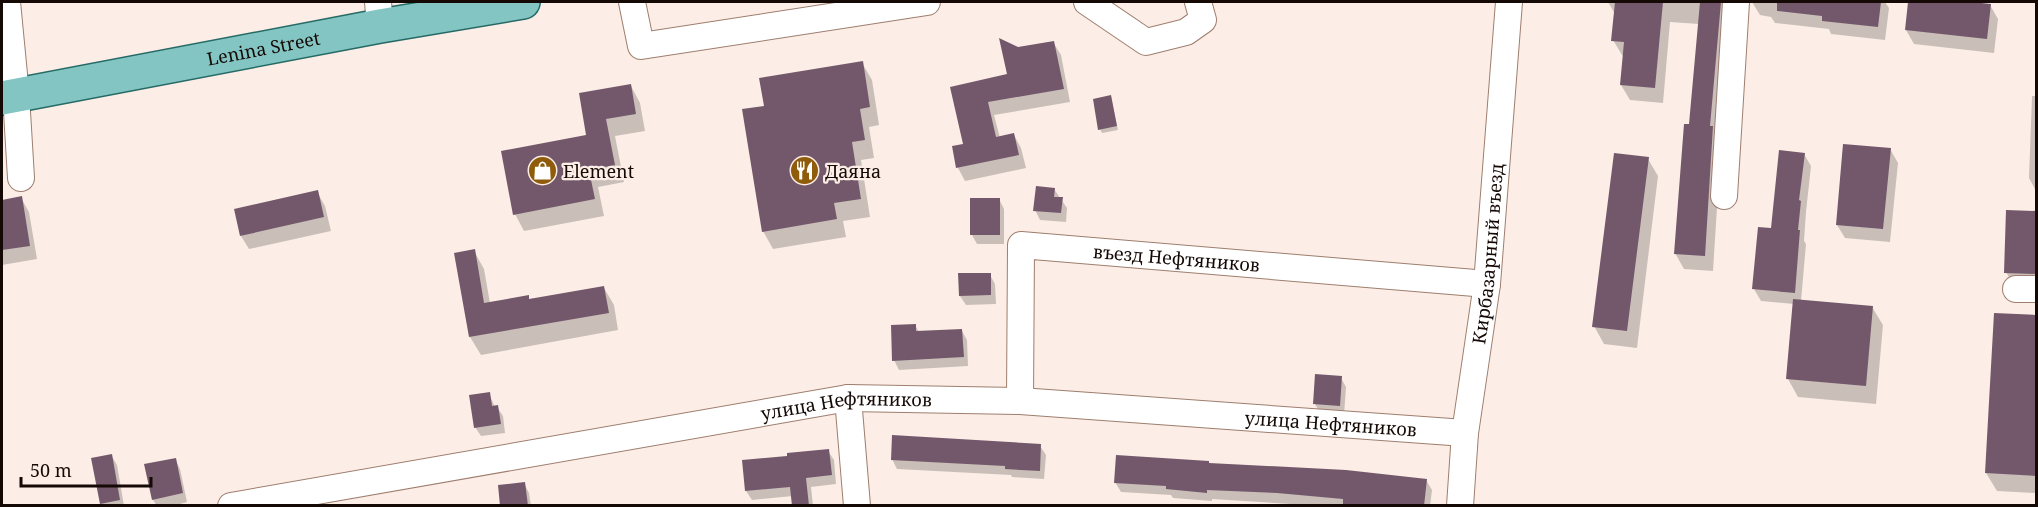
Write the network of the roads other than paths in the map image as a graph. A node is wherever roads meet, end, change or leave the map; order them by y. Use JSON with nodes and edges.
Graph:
{"nodes":[{"id":1,"x":7,"y":2,"type":"edge"},
{"id":2,"x":523,"y":2,"type":"edge"},
{"id":3,"x":632,"y":2,"type":"edge"},
{"id":4,"x":927,"y":2,"type":"edge"},
{"id":5,"x":1087,"y":2,"type":"edge"},
{"id":6,"x":1198,"y":2,"type":"edge"},
{"id":7,"x":1509,"y":2,"type":"edge"},
{"id":8,"x":1736,"y":2,"type":"edge"},
{"id":9,"x":379,"y":14,"type":"edge"},
{"id":10,"x":9,"y":96,"type":"edge"},
{"id":11,"x":21,"y":178,"type":"dead end"},
{"id":12,"x":1724,"y":196,"type":"dead end"},
{"id":13,"x":1487,"y":284,"type":"junction"},
{"id":14,"x":848,"y":398,"type":"junction"},
{"id":15,"x":1020,"y":401,"type":"junction"},
{"id":16,"x":1465,"y":433,"type":"junction"},
{"id":17,"x":233,"y":505,"type":"edge"},
{"id":18,"x":857,"y":506,"type":"edge"},
{"id":19,"x":1460,"y":506,"type":"edge"}],
"edges":[{"from":1,"to":10,"type":"street"},
{"from":2,"to":9,"type":"main road","name":"Lenina Street"},
{"from":3,"to":4,"type":"street"},
{"from":5,"to":6,"type":"street"},
{"from":7,"to":13,"type":"street","name":"Кирбазарный въезд"},
{"from":8,"to":12,"type":"street"},
{"from":9,"to":10,"type":"main road","name":"Lenina Street"},
{"from":10,"to":11,"type":"street"},
{"from":13,"to":15,"type":"street","name":"въезд Нефтяников"},
{"from":13,"to":16,"type":"street","name":"Кирбазарный въезд"},
{"from":14,"to":15,"type":"street","name":"улица Нефтяников"},
{"from":14,"to":17,"type":"street","name":"улица Нефтяников"},
{"from":14,"to":18,"type":"street"},
{"from":15,"to":16,"type":"street","name":"улица Нефтяников"},
{"from":16,"to":19,"type":"street","name":"Кирбазарный въезд"}]}
